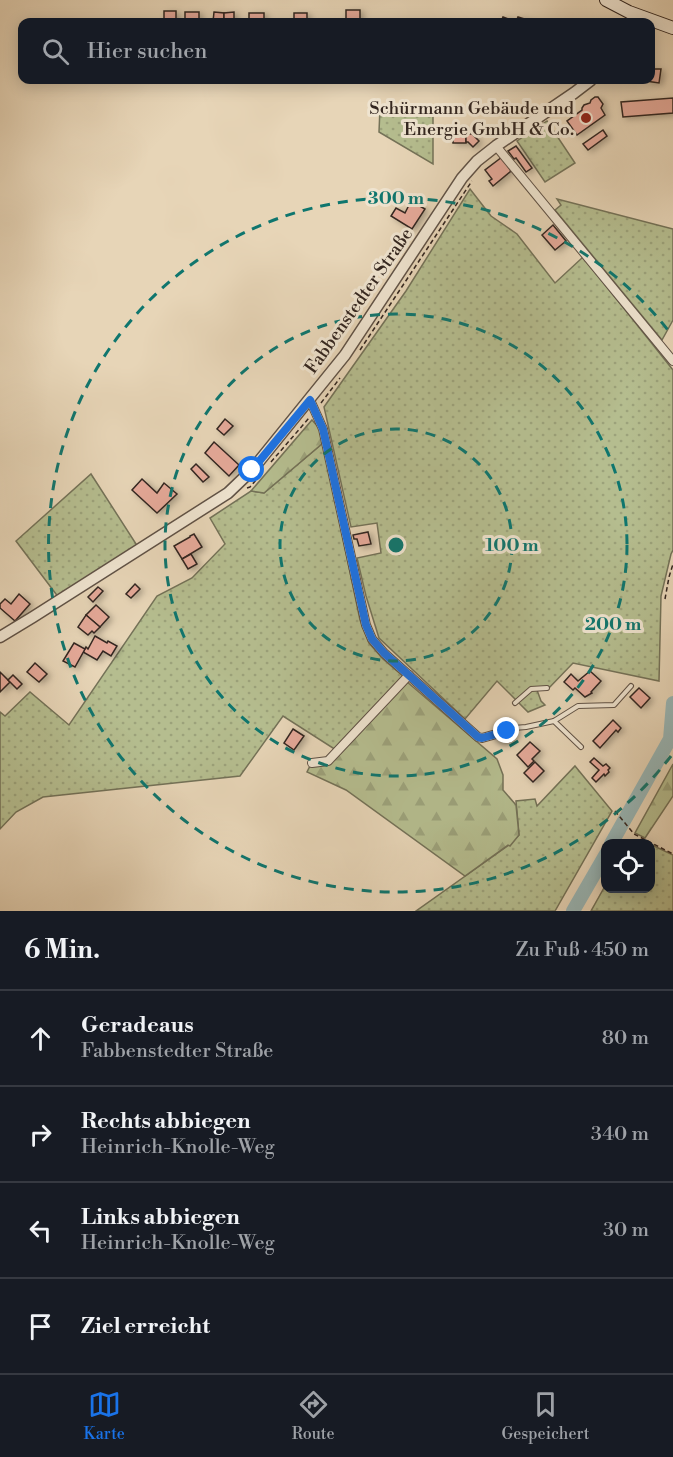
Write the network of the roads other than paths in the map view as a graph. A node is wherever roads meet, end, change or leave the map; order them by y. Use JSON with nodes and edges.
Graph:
{"nodes":[{"id":1,"x":606,"y":0,"type":"edge"},
{"id":2,"x":633,"y":18,"type":"edge"},
{"id":3,"x":655,"y":24,"type":"edge"},
{"id":4,"x":673,"y":28,"type":"edge"},
{"id":5,"x":586,"y":84,"type":"edge"},
{"id":6,"x":496,"y":146,"type":"junction"},
{"id":7,"x":673,"y":361,"type":"edge"},
{"id":8,"x":310,"y":400,"type":"junction"},
{"id":9,"x":0,"y":637,"type":"edge"},
{"id":10,"x":409,"y":675,"type":"junction"},
{"id":11,"x":631,"y":686,"type":"dead end"},
{"id":12,"x":547,"y":688,"type":"dead end"},
{"id":13,"x":515,"y":703,"type":"dead end"},
{"id":14,"x":554,"y":722,"type":"junction"},
{"id":15,"x":513,"y":728,"type":"joint"},
{"id":16,"x":581,"y":747,"type":"dead end"},
{"id":17,"x":312,"y":763,"type":"dead end"}],
"edges":[{"from":1,"to":2,"type":"main road"},
{"from":3,"to":4,"type":"main road"},
{"from":5,"to":6,"type":"street","name":"Fabbenstedter Straße"},
{"from":6,"to":7,"type":"street"},
{"from":6,"to":8,"type":"street","name":"Fabbenstedter Straße"},
{"from":8,"to":9,"type":"street","name":"Fabbenstedter Straße"},
{"from":8,"to":10,"type":"street"},
{"from":10,"to":15,"type":"street"},
{"from":10,"to":17,"type":"street"},
{"from":11,"to":14,"type":"lane"},
{"from":12,"to":13,"type":"lane"},
{"from":14,"to":15,"type":"lane"},
{"from":14,"to":16,"type":"lane"}]}
